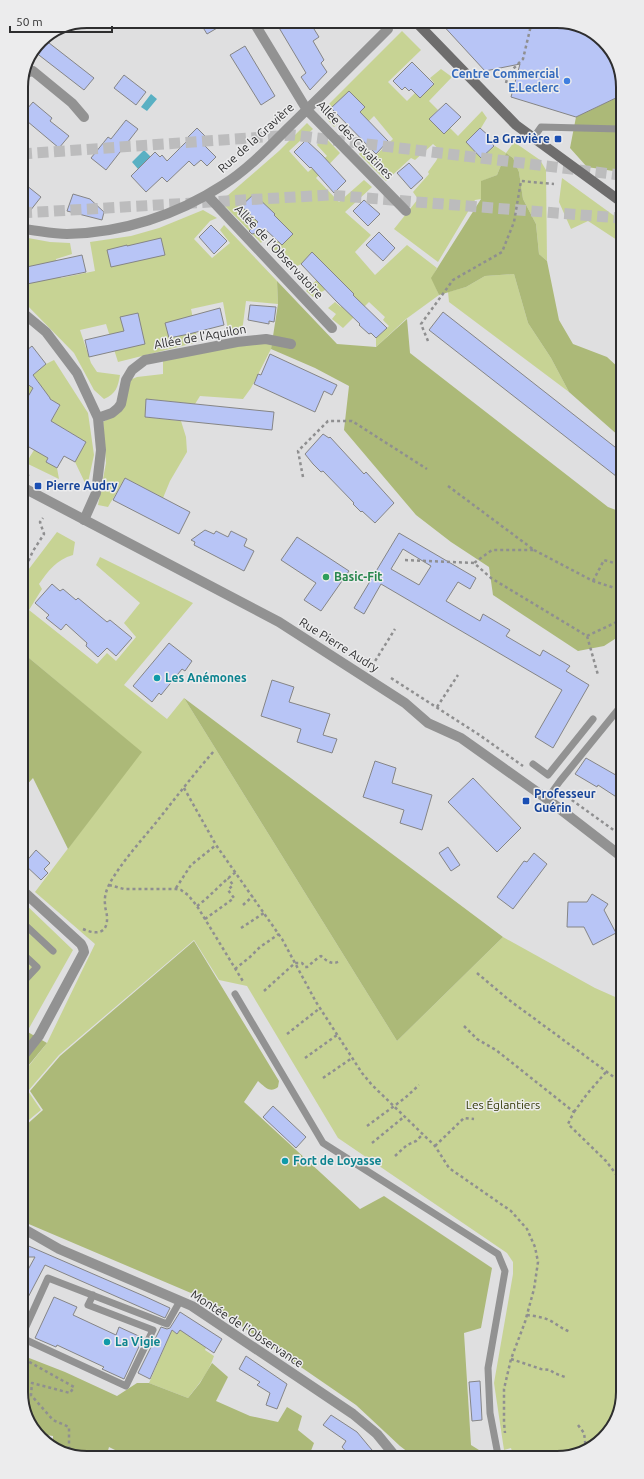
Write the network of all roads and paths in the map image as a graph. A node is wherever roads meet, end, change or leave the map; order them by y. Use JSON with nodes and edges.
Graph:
{"nodes":[{"id":1,"x":257,"y":28,"type":"edge"},
{"id":2,"x":422,"y":28,"type":"edge"},
{"id":3,"x":530,"y":28,"type":"edge"},
{"id":4,"x":388,"y":29,"type":"dead end"},
{"id":5,"x":30,"y":72,"type":"edge"},
{"id":6,"x":506,"y":83,"type":"dead end"},
{"id":7,"x":307,"y":110,"type":"junction"},
{"id":8,"x":84,"y":117,"type":"dead end"},
{"id":9,"x":616,"y":129,"type":"edge"},
{"id":10,"x":534,"y":137,"type":"junction"},
{"id":11,"x":554,"y":184,"type":"dead end"},
{"id":12,"x":207,"y":195,"type":"junction"},
{"id":13,"x":616,"y":198,"type":"edge"},
{"id":14,"x":406,"y":211,"type":"dead end"},
{"id":15,"x":28,"y":229,"type":"edge"},
{"id":16,"x":28,"y":317,"type":"edge"},
{"id":17,"x":332,"y":328,"type":"dead end"},
{"id":18,"x":428,"y":341,"type":"dead end"},
{"id":19,"x":291,"y":344,"type":"dead end"},
{"id":20,"x":98,"y":418,"type":"junction"},
{"id":21,"x":427,"y":469,"type":"dead end"},
{"id":22,"x":303,"y":477,"type":"dead end"},
{"id":23,"x":448,"y":486,"type":"dead end"},
{"id":24,"x":28,"y":490,"type":"edge"},
{"id":25,"x":43,"y":518,"type":"dead end"},
{"id":26,"x":84,"y":520,"type":"junction"},
{"id":27,"x":534,"y":550,"type":"junction"},
{"id":28,"x":405,"y":560,"type":"dead end"},
{"id":29,"x":474,"y":563,"type":"junction"},
{"id":30,"x":28,"y":564,"type":"edge"},
{"id":31,"x":616,"y":564,"type":"edge"},
{"id":32,"x":593,"y":581,"type":"junction"},
{"id":33,"x":616,"y":588,"type":"edge"},
{"id":34,"x":616,"y":622,"type":"edge"},
{"id":35,"x":395,"y":628,"type":"dead end"},
{"id":36,"x":587,"y":636,"type":"junction"},
{"id":37,"x":372,"y":666,"type":"dead end"},
{"id":38,"x":458,"y":675,"type":"dead end"},
{"id":39,"x":598,"y":675,"type":"dead end"},
{"id":40,"x":437,"y":707,"type":"dead end"},
{"id":41,"x":616,"y":712,"type":"edge"},
{"id":42,"x":593,"y":719,"type":"dead end"},
{"id":43,"x":214,"y":751,"type":"dead end"},
{"id":44,"x":533,"y":764,"type":"dead end"},
{"id":45,"x":184,"y":788,"type":"junction"},
{"id":46,"x":547,"y":799,"type":"junction"},
{"id":47,"x":216,"y":845,"type":"junction"},
{"id":48,"x":616,"y":852,"type":"edge"},
{"id":49,"x":236,"y":872,"type":"junction"},
{"id":50,"x":228,"y":878,"type":"junction"},
{"id":51,"x":109,"y":885,"type":"junction"},
{"id":52,"x":176,"y":888,"type":"junction"},
{"id":53,"x":28,"y":896,"type":"edge"},
{"id":54,"x":253,"y":896,"type":"junction"},
{"id":55,"x":243,"y":905,"type":"dead end"},
{"id":56,"x":197,"y":906,"type":"junction"},
{"id":57,"x":264,"y":913,"type":"junction"},
{"id":58,"x":205,"y":919,"type":"junction"},
{"id":59,"x":28,"y":928,"type":"edge"},
{"id":60,"x":241,"y":928,"type":"dead end"},
{"id":61,"x":103,"y":931,"type":"dead end"},
{"id":62,"x":279,"y":934,"type":"junction"},
{"id":63,"x":53,"y":951,"type":"dead end"},
{"id":64,"x":28,"y":959,"type":"edge"},
{"id":65,"x":340,"y":961,"type":"dead end"},
{"id":66,"x":295,"y":962,"type":"junction"},
{"id":67,"x":235,"y":969,"type":"junction"},
{"id":68,"x":477,"y":973,"type":"dead end"},
{"id":69,"x":28,"y":974,"type":"edge"},
{"id":70,"x":244,"y":983,"type":"dead end"},
{"id":71,"x":264,"y":991,"type":"dead end"},
{"id":72,"x":235,"y":994,"type":"dead end"},
{"id":73,"x":320,"y":1008,"type":"junction"},
{"id":74,"x":464,"y":1026,"type":"dead end"},
{"id":75,"x":287,"y":1034,"type":"dead end"},
{"id":76,"x":337,"y":1035,"type":"junction"},
{"id":77,"x":28,"y":1050,"type":"edge"},
{"id":78,"x":305,"y":1058,"type":"dead end"},
{"id":79,"x":352,"y":1058,"type":"junction"},
{"id":80,"x":606,"y":1072,"type":"junction"},
{"id":81,"x":323,"y":1078,"type":"dead end"},
{"id":82,"x":616,"y":1079,"type":"edge"},
{"id":83,"x":419,"y":1085,"type":"dead end"},
{"id":84,"x":394,"y":1106,"type":"junction"},
{"id":85,"x":574,"y":1112,"type":"junction"},
{"id":86,"x":404,"y":1116,"type":"junction"},
{"id":87,"x":474,"y":1119,"type":"dead end"},
{"id":88,"x":367,"y":1126,"type":"dead end"},
{"id":89,"x":423,"y":1134,"type":"junction"},
{"id":90,"x":372,"y":1143,"type":"dead end"},
{"id":91,"x":435,"y":1146,"type":"junction"},
{"id":92,"x":395,"y":1156,"type":"dead end"},
{"id":93,"x":616,"y":1174,"type":"edge"},
{"id":94,"x":28,"y":1232,"type":"edge"},
{"id":95,"x":93,"y":1295,"type":"junction"},
{"id":96,"x":180,"y":1301,"type":"junction"},
{"id":97,"x":527,"y":1315,"type":"junction"},
{"id":98,"x":28,"y":1322,"type":"edge"},
{"id":99,"x":571,"y":1332,"type":"dead end"},
{"id":100,"x":28,"y":1341,"type":"edge"},
{"id":101,"x":511,"y":1359,"type":"junction"},
{"id":102,"x":28,"y":1361,"type":"edge"},
{"id":103,"x":565,"y":1377,"type":"dead end"},
{"id":104,"x":578,"y":1425,"type":"dead end"},
{"id":105,"x":506,"y":1436,"type":"dead end"},
{"id":106,"x":585,"y":1444,"type":"edge"},
{"id":107,"x":69,"y":1448,"type":"edge"},
{"id":108,"x":391,"y":1451,"type":"edge"},
{"id":109,"x":497,"y":1451,"type":"edge"}],
"edges":[{"from":1,"to":7,"type":"street","name":"Allée des Cavatines"},
{"from":2,"to":10,"type":"main road"},
{"from":3,"to":6,"type":"path"},
{"from":4,"to":7,"type":"street","name":"Rue de la Gravière"},
{"from":5,"to":8,"type":"street"},
{"from":7,"to":12,"type":"street","name":"Rue de la Gravière"},
{"from":7,"to":14,"type":"street","name":"Allée des Cavatines"},
{"from":9,"to":10,"type":"lane"},
{"from":10,"to":13,"type":"main road"},
{"from":11,"to":18,"type":"path"},
{"from":12,"to":15,"type":"street","name":"Rue de la Gravière"},
{"from":12,"to":17,"type":"street","name":"Allée de l'Observatoire"},
{"from":16,"to":20,"type":"street"},
{"from":19,"to":20,"type":"street","name":"Allée de l'Aquilon"},
{"from":20,"to":26,"type":"street"},
{"from":21,"to":22,"type":"path"},
{"from":23,"to":27,"type":"path"},
{"from":24,"to":26,"type":"street","name":"Rue Pierre Audry"},
{"from":25,"to":30,"type":"path"},
{"from":26,"to":46,"type":"street","name":"Rue Pierre Audry"},
{"from":27,"to":29,"type":"path"},
{"from":27,"to":32,"type":"path"},
{"from":28,"to":29,"type":"path"},
{"from":29,"to":36,"type":"path"},
{"from":31,"to":32,"type":"path"},
{"from":32,"to":33,"type":"path"},
{"from":34,"to":36,"type":"path"},
{"from":35,"to":37,"type":"path"},
{"from":36,"to":39,"type":"path"},
{"from":38,"to":40,"type":"path"},
{"from":41,"to":46,"type":"lane"},
{"from":42,"to":44,"type":"lane"},
{"from":43,"to":45,"type":"path"},
{"from":45,"to":47,"type":"path"},
{"from":45,"to":51,"type":"path"},
{"from":46,"to":48,"type":"street","name":"Rue Pierre Audry"},
{"from":47,"to":49,"type":"path"},
{"from":47,"to":52,"type":"path"},
{"from":49,"to":50,"type":"path"},
{"from":49,"to":54,"type":"path"},
{"from":50,"to":56,"type":"path"},
{"from":50,"to":58,"type":"path"},
{"from":51,"to":52,"type":"path"},
{"from":51,"to":61,"type":"path"},
{"from":52,"to":56,"type":"path"},
{"from":53,"to":77,"type":"street"},
{"from":54,"to":55,"type":"path"},
{"from":54,"to":57,"type":"path"},
{"from":56,"to":58,"type":"path"},
{"from":57,"to":60,"type":"path"},
{"from":57,"to":62,"type":"path"},
{"from":58,"to":67,"type":"path"},
{"from":59,"to":63,"type":"lane"},
{"from":62,"to":66,"type":"path"},
{"from":62,"to":67,"type":"path"},
{"from":64,"to":69,"type":"lane"},
{"from":65,"to":66,"type":"path"},
{"from":66,"to":71,"type":"path"},
{"from":66,"to":73,"type":"path"},
{"from":67,"to":70,"type":"path"},
{"from":68,"to":80,"type":"path"},
{"from":72,"to":109,"type":"lane"},
{"from":73,"to":75,"type":"path"},
{"from":73,"to":76,"type":"path"},
{"from":74,"to":85,"type":"path"},
{"from":76,"to":78,"type":"path"},
{"from":76,"to":79,"type":"path"},
{"from":79,"to":81,"type":"path"},
{"from":79,"to":84,"type":"path"},
{"from":80,"to":82,"type":"path"},
{"from":80,"to":85,"type":"path"},
{"from":83,"to":84,"type":"path"},
{"from":84,"to":86,"type":"path"},
{"from":84,"to":88,"type":"path"},
{"from":85,"to":93,"type":"path"},
{"from":86,"to":89,"type":"path"},
{"from":86,"to":90,"type":"path"},
{"from":87,"to":91,"type":"path"},
{"from":89,"to":91,"type":"path"},
{"from":89,"to":92,"type":"path"},
{"from":91,"to":97,"type":"path"},
{"from":94,"to":96,"type":"street","name":"Montée de l'Observance"},
{"from":95,"to":96,"type":"lane"},
{"from":95,"to":98,"type":"lane"},
{"from":95,"to":100,"type":"lane"},
{"from":96,"to":108,"type":"street","name":"Montée de l'Observance"},
{"from":97,"to":99,"type":"path"},
{"from":97,"to":101,"type":"path"},
{"from":101,"to":103,"type":"path"},
{"from":101,"to":105,"type":"path"},
{"from":102,"to":107,"type":"path"},
{"from":104,"to":106,"type":"path"}]}
